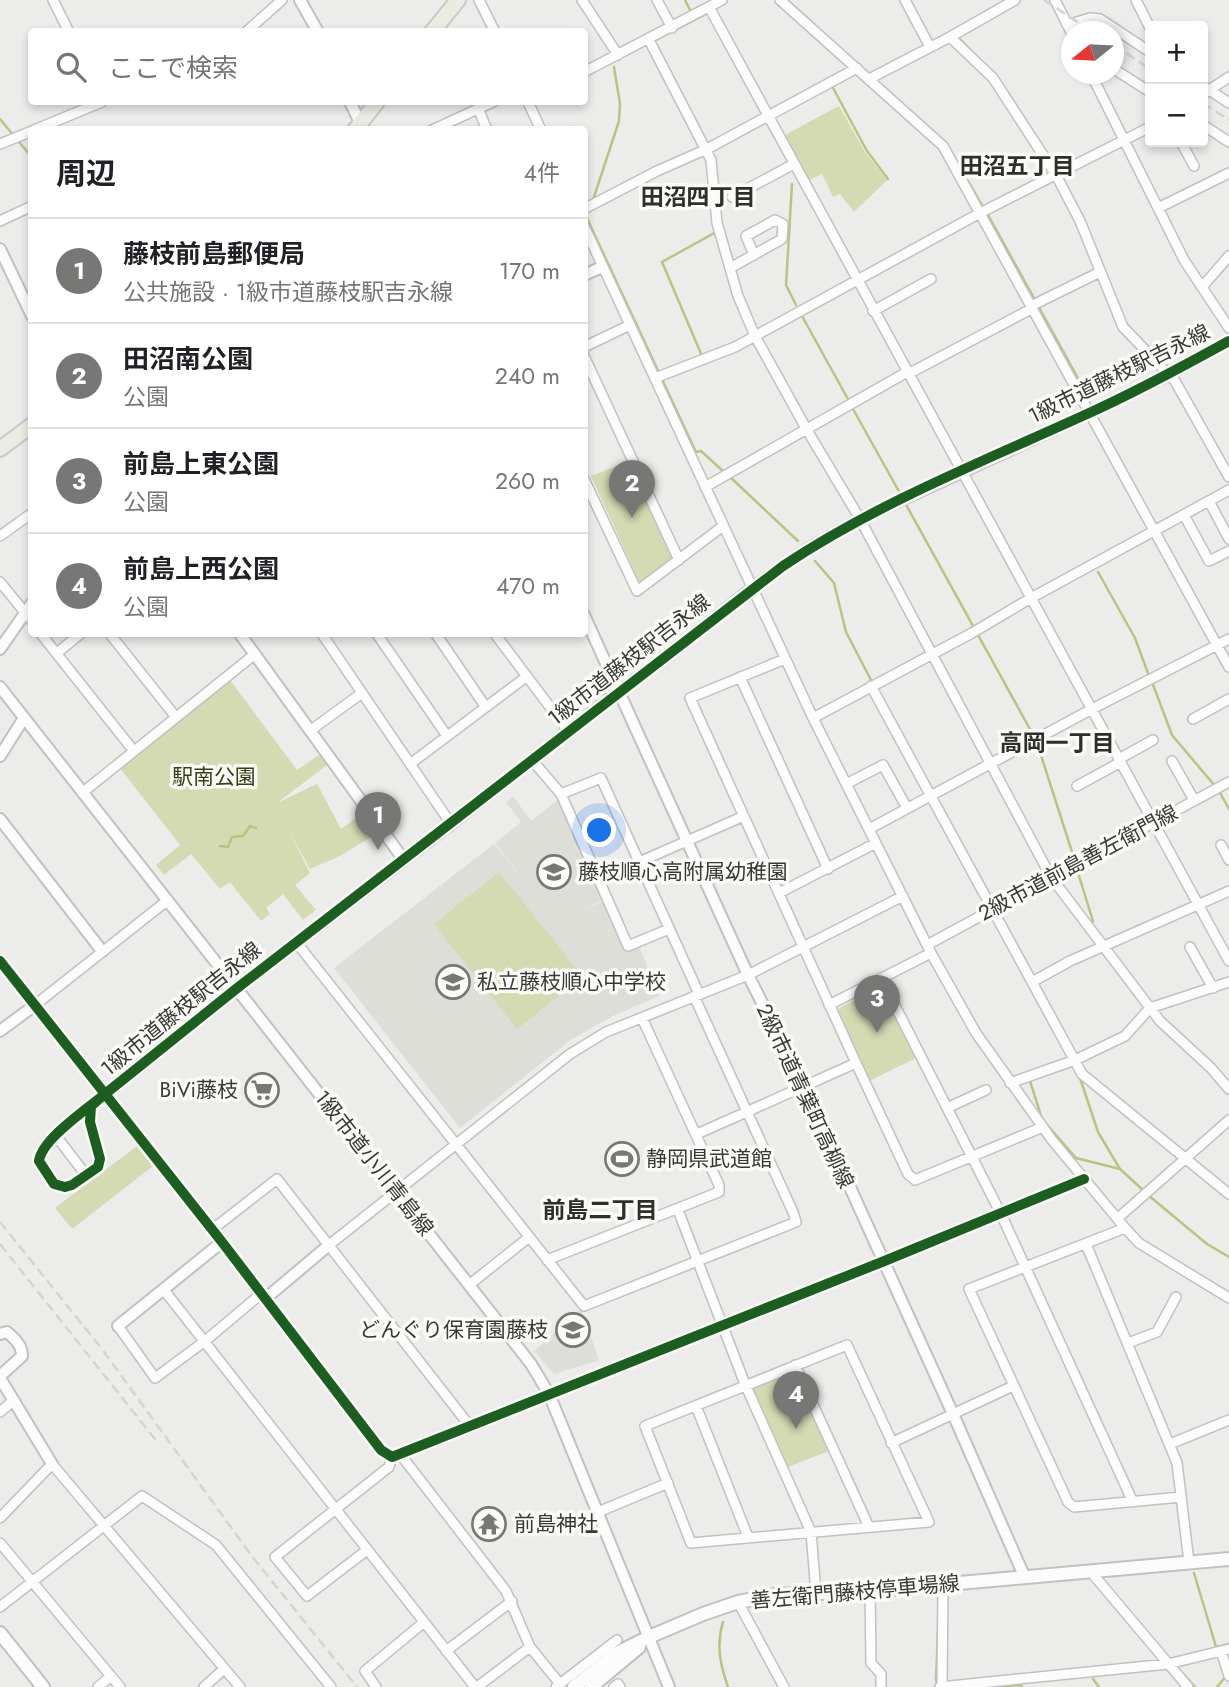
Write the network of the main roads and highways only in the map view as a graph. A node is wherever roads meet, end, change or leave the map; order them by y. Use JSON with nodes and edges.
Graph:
{"nodes":[{"id":1,"x":458,"y":0,"type":"edge"},
{"id":2,"x":435,"y":28,"type":"edge"},
{"id":3,"x":375,"y":105,"type":"edge"},
{"id":4,"x":361,"y":126,"type":"edge"},
{"id":5,"x":28,"y":428,"type":"edge"},
{"id":6,"x":0,"y":450,"type":"edge"},
{"id":7,"x":1229,"y":1559,"type":"edge"},
{"id":8,"x":0,"y":1633,"type":"edge"},
{"id":9,"x":619,"y":1651,"type":"junction"},
{"id":10,"x":43,"y":1687,"type":"edge"},
{"id":11,"x":574,"y":1687,"type":"edge"},
{"id":12,"x":591,"y":1687,"type":"edge"}],
"edges":[{"from":1,"to":2,"type":"main road"},
{"from":3,"to":4,"type":"main road"},
{"from":5,"to":6,"type":"main road"},
{"from":7,"to":9,"type":"main road","name":"善左衛門藤枝停車場線"},
{"from":8,"to":10,"type":"main road"},
{"from":9,"to":11,"type":"main road","name":"善左衛門藤枝停車場線"},
{"from":9,"to":12,"type":"main road","name":"善左衛門藤枝停車場線"}]}
